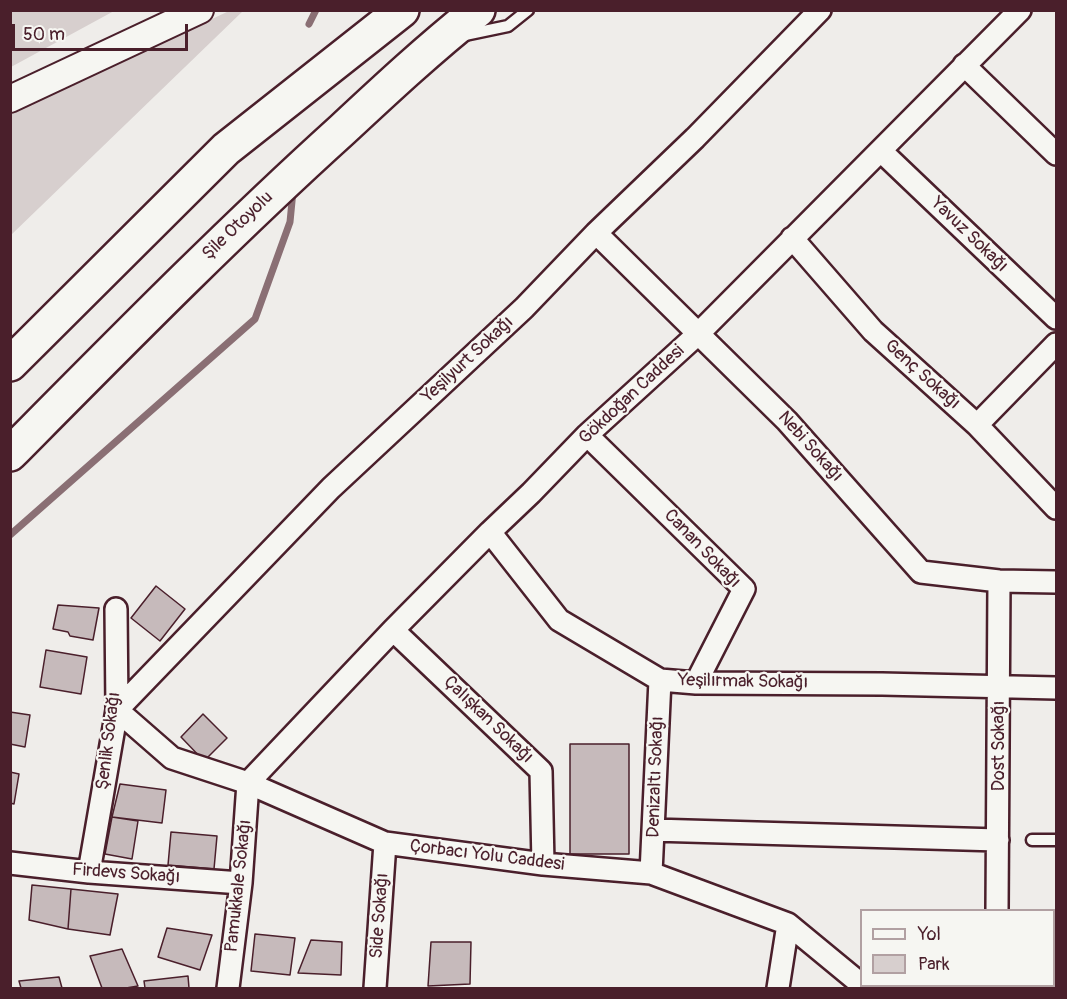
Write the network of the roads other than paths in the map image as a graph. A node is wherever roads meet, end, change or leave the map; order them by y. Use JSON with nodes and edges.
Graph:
{"nodes":[{"id":1,"x":161,"y":10,"type":"edge"},
{"id":2,"x":200,"y":10,"type":"edge"},
{"id":3,"x":402,"y":10,"type":"edge"},
{"id":4,"x":478,"y":10,"type":"edge"},
{"id":5,"x":528,"y":10,"type":"edge"},
{"id":6,"x":820,"y":10,"type":"edge"},
{"id":7,"x":1020,"y":10,"type":"edge"},
{"id":8,"x":441,"y":40,"type":"junction"},
{"id":9,"x":98,"y":59,"type":"junction"},
{"id":10,"x":964,"y":65,"type":"junction"},
{"id":11,"x":10,"y":99,"type":"edge"},
{"id":12,"x":881,"y":151,"type":"junction"},
{"id":13,"x":1056,"y":154,"type":"edge"},
{"id":14,"x":596,"y":233,"type":"junction"},
{"id":15,"x":792,"y":238,"type":"junction"},
{"id":16,"x":1056,"y":318,"type":"edge"},
{"id":17,"x":699,"y":333,"type":"junction"},
{"id":18,"x":1056,"y":344,"type":"edge"},
{"id":19,"x":10,"y":364,"type":"edge"},
{"id":20,"x":976,"y":425,"type":"junction"},
{"id":21,"x":587,"y":435,"type":"junction"},
{"id":22,"x":10,"y":454,"type":"edge"},
{"id":23,"x":1056,"y":508,"type":"edge"},
{"id":24,"x":490,"y":532,"type":"junction"},
{"id":25,"x":999,"y":581,"type":"junction"},
{"id":26,"x":1056,"y":582,"type":"edge"},
{"id":27,"x":116,"y":609,"type":"dead end"},
{"id":28,"x":393,"y":630,"type":"junction"},
{"id":29,"x":660,"y":680,"type":"junction"},
{"id":30,"x":696,"y":683,"type":"junction"},
{"id":31,"x":999,"y":686,"type":"junction"},
{"id":32,"x":1056,"y":688,"type":"edge"},
{"id":33,"x":117,"y":710,"type":"junction"},
{"id":34,"x":249,"y":783,"type":"junction"},
{"id":35,"x":653,"y":830,"type":"junction"},
{"id":36,"x":998,"y":840,"type":"junction"},
{"id":37,"x":1032,"y":840,"type":"dead end"},
{"id":38,"x":1056,"y":840,"type":"edge"},
{"id":39,"x":385,"y":843,"type":"junction"},
{"id":40,"x":10,"y":863,"type":"edge"},
{"id":41,"x":543,"y":864,"type":"junction"},
{"id":42,"x":89,"y":872,"type":"junction"},
{"id":43,"x":651,"y":873,"type":"junction"},
{"id":44,"x":241,"y":883,"type":"junction"},
{"id":45,"x":997,"y":909,"type":"edge"},
{"id":46,"x":788,"y":924,"type":"junction"},
{"id":47,"x":860,"y":983,"type":"edge"},
{"id":48,"x":228,"y":988,"type":"edge"},
{"id":49,"x":375,"y":988,"type":"edge"},
{"id":50,"x":778,"y":988,"type":"edge"}],
"edges":[{"from":1,"to":9,"type":"street"},
{"from":2,"to":9,"type":"street"},
{"from":3,"to":19,"type":"highway"},
{"from":4,"to":8,"type":"highway","name":"Şile Otoyolu"},
{"from":5,"to":8,"type":"lane"},
{"from":6,"to":14,"type":"street","name":"Yeşilyurt Sokağı"},
{"from":7,"to":10,"type":"street","name":"Gökdoğan Caddesi"},
{"from":8,"to":22,"type":"highway","name":"Şile Otoyolu"},
{"from":9,"to":11,"type":"street"},
{"from":10,"to":12,"type":"street","name":"Gökdoğan Caddesi"},
{"from":10,"to":13,"type":"street"},
{"from":12,"to":15,"type":"street","name":"Gökdoğan Caddesi"},
{"from":12,"to":16,"type":"street","name":"Yavuz Sokağı"},
{"from":14,"to":17,"type":"street","name":"Nebi Sokağı"},
{"from":14,"to":33,"type":"street","name":"Yeşilyurt Sokağı"},
{"from":15,"to":17,"type":"street","name":"Gökdoğan Caddesi"},
{"from":15,"to":20,"type":"street","name":"Genç Sokağı"},
{"from":17,"to":21,"type":"street","name":"Gökdoğan Caddesi"},
{"from":17,"to":25,"type":"street","name":"Nebi Sokağı"},
{"from":18,"to":20,"type":"street"},
{"from":20,"to":23,"type":"street","name":"Genç Sokağı"},
{"from":21,"to":24,"type":"street","name":"Gökdoğan Caddesi"},
{"from":21,"to":30,"type":"street","name":"Canan Sokağı"},
{"from":24,"to":28,"type":"street","name":"Gökdoğan Caddesi"},
{"from":24,"to":29,"type":"street","name":"Yeşilırmak Sokağı"},
{"from":25,"to":26,"type":"street","name":"Nebi Sokağı"},
{"from":25,"to":31,"type":"street","name":"Dost Sokağı"},
{"from":27,"to":33,"type":"street","name":"Şenlik Sokağı"},
{"from":28,"to":34,"type":"street","name":"Gökdoğan Caddesi"},
{"from":28,"to":41,"type":"street","name":"Çalışkan Sokağı"},
{"from":29,"to":30,"type":"street","name":"Yeşilırmak Sokağı"},
{"from":29,"to":35,"type":"street","name":"Denizaltı Sokağı"},
{"from":30,"to":31,"type":"street","name":"Yeşilırmak Sokağı"},
{"from":31,"to":32,"type":"street","name":"Yeşilırmak Sokağı"},
{"from":31,"to":36,"type":"street","name":"Dost Sokağı"},
{"from":33,"to":34,"type":"street","name":"Çorbacı Yolu Caddesi"},
{"from":33,"to":42,"type":"street","name":"Şenlik Sokağı"},
{"from":34,"to":39,"type":"street","name":"Çorbacı Yolu Caddesi"},
{"from":34,"to":44,"type":"street","name":"Pamukkale Sokağı"},
{"from":35,"to":36,"type":"street"},
{"from":35,"to":43,"type":"street","name":"Denizaltı Sokağı"},
{"from":36,"to":45,"type":"street","name":"Dost Sokağı"},
{"from":37,"to":38,"type":"lane"},
{"from":39,"to":41,"type":"street","name":"Çorbacı Yolu Caddesi"},
{"from":39,"to":49,"type":"street","name":"Side Sokağı"},
{"from":40,"to":42,"type":"street","name":"Firdevs Sokağı"},
{"from":41,"to":43,"type":"street","name":"Çorbacı Yolu Caddesi"},
{"from":42,"to":44,"type":"street","name":"Firdevs Sokağı"},
{"from":43,"to":46,"type":"street","name":"Çorbacı Yolu Caddesi"},
{"from":44,"to":48,"type":"street","name":"Pamukkale Sokağı"},
{"from":46,"to":47,"type":"street","name":"Çorbacı Yolu Caddesi"},
{"from":46,"to":50,"type":"street"}]}
